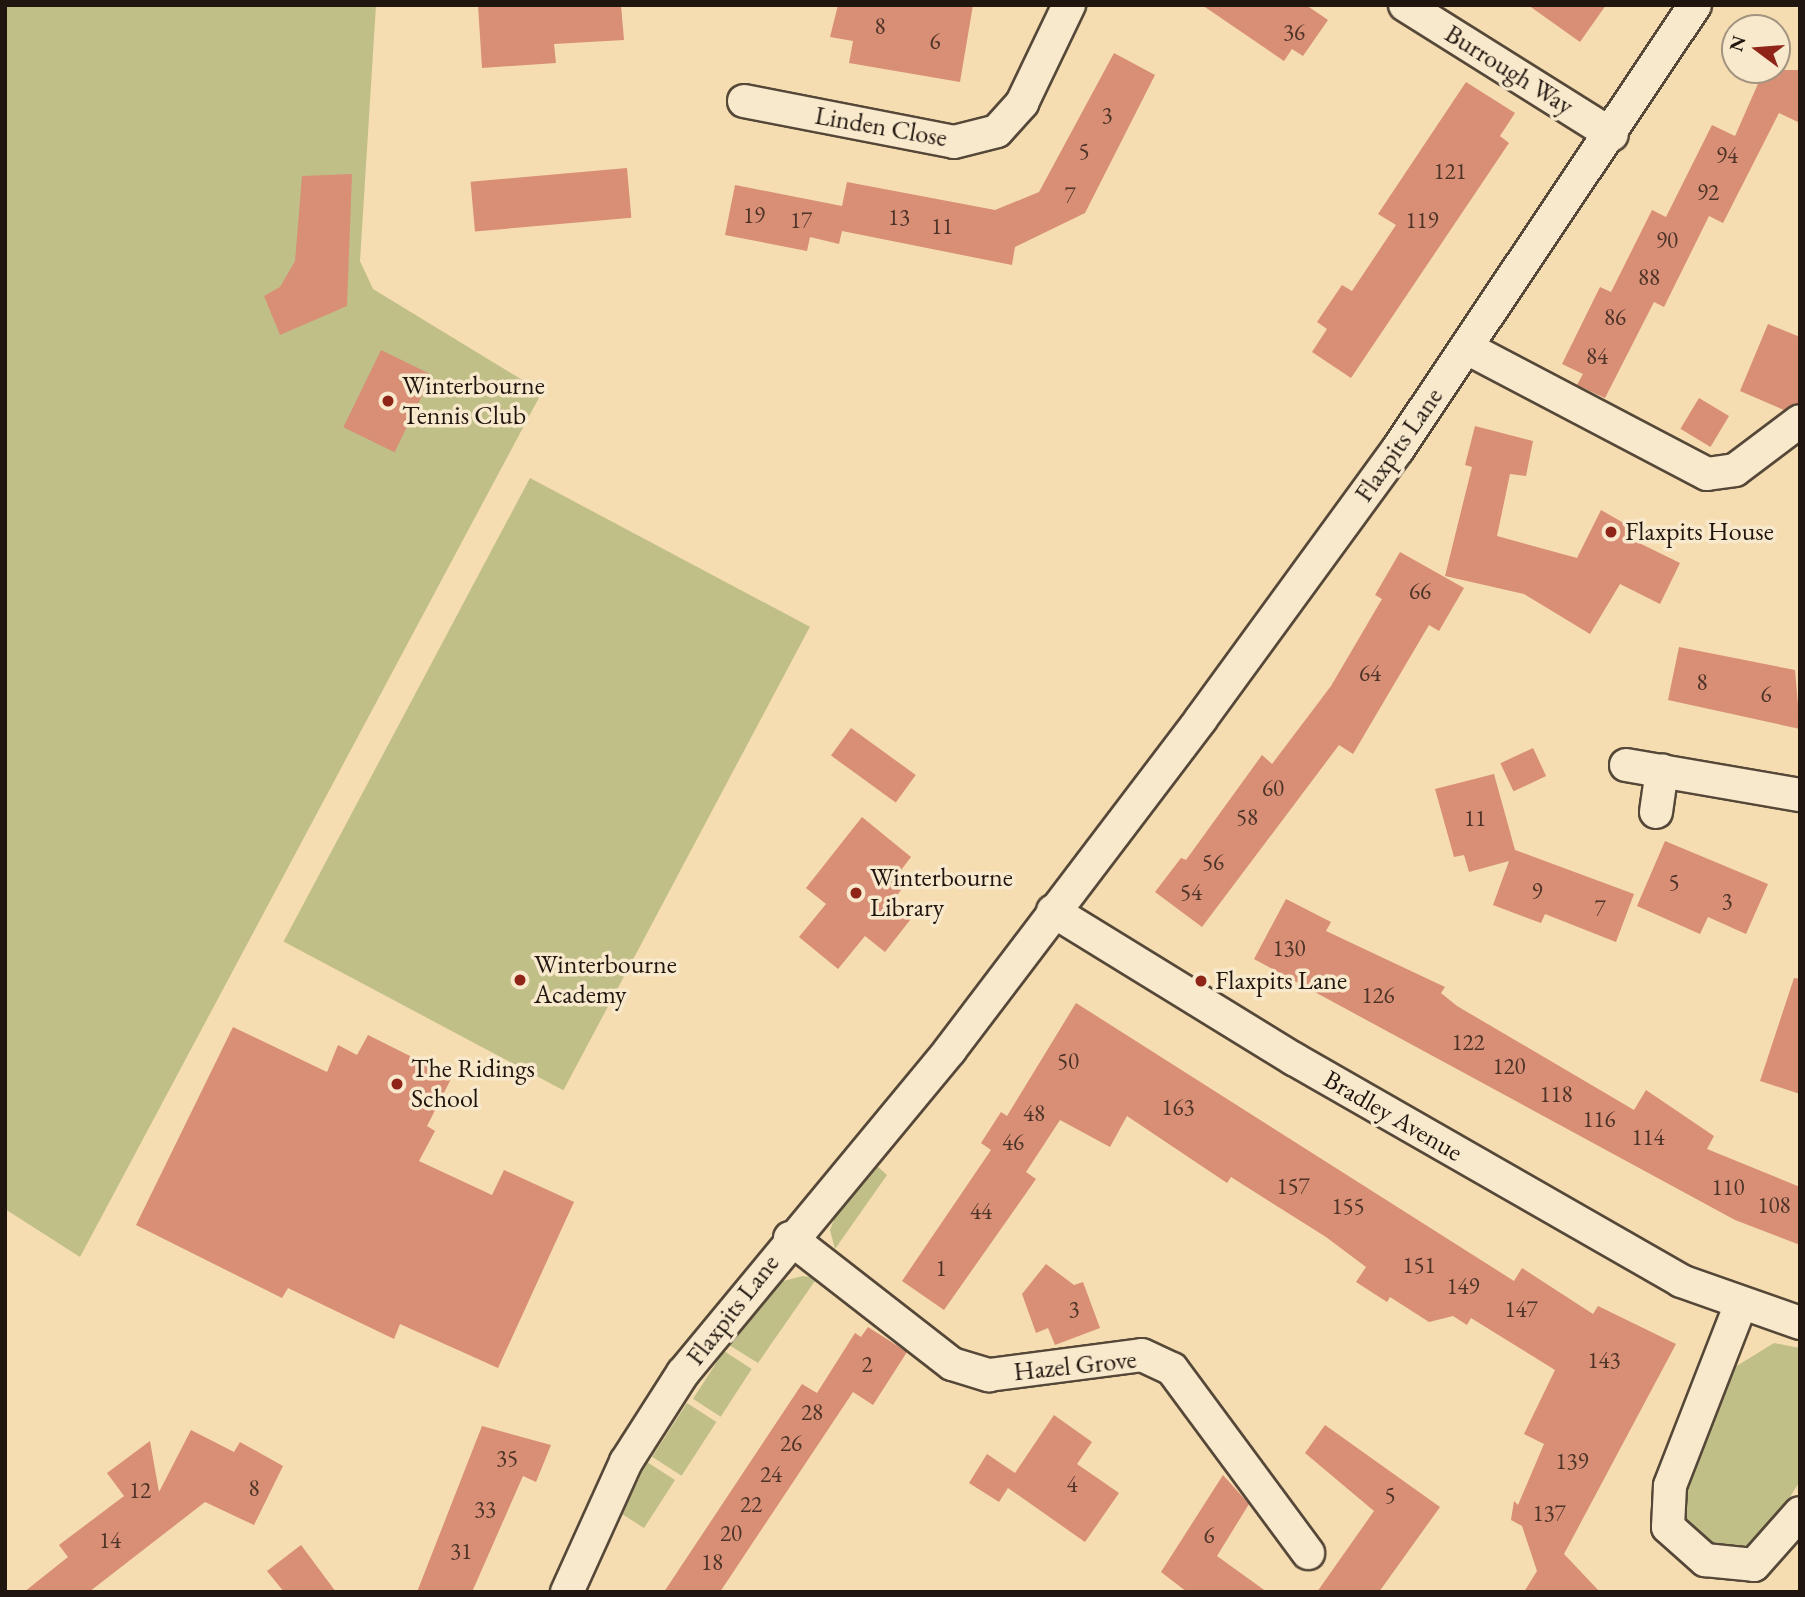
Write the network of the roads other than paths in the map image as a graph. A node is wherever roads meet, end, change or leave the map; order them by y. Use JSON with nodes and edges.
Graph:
{"nodes":[{"id":1,"x":1069,"y":5,"type":"edge"},
{"id":2,"x":1405,"y":5,"type":"edge"},
{"id":3,"x":1695,"y":5,"type":"edge"},
{"id":4,"x":744,"y":101,"type":"dead end"},
{"id":5,"x":1612,"y":135,"type":"junction"},
{"id":6,"x":1467,"y":348,"type":"junction"},
{"id":7,"x":1800,"y":421,"type":"edge"},
{"id":8,"x":1626,"y":765,"type":"dead end"},
{"id":9,"x":1662,"y":770,"type":"junction"},
{"id":10,"x":1800,"y":795,"type":"edge"},
{"id":11,"x":1656,"y":812,"type":"dead end"},
{"id":12,"x":1053,"y":911,"type":"junction"},
{"id":13,"x":790,"y":1238,"type":"junction"},
{"id":14,"x":1740,"y":1306,"type":"junction"},
{"id":15,"x":1800,"y":1323,"type":"edge"},
{"id":16,"x":1800,"y":1513,"type":"edge"},
{"id":17,"x":1308,"y":1553,"type":"dead end"},
{"id":18,"x":567,"y":1592,"type":"edge"}],
"edges":[{"from":1,"to":4,"type":"street","name":"Linden Close"},
{"from":2,"to":5,"type":"street","name":"Burrough Way"},
{"from":3,"to":5,"type":"street","name":"Flaxpits Lane"},
{"from":5,"to":6,"type":"street","name":"Flaxpits Lane"},
{"from":6,"to":7,"type":"street"},
{"from":6,"to":12,"type":"street","name":"Flaxpits Lane"},
{"from":8,"to":9,"type":"street"},
{"from":9,"to":10,"type":"street"},
{"from":9,"to":11,"type":"street"},
{"from":12,"to":13,"type":"street","name":"Flaxpits Lane"},
{"from":12,"to":14,"type":"street","name":"Bradley Avenue"},
{"from":13,"to":17,"type":"street","name":"Hazel Grove"},
{"from":13,"to":18,"type":"street","name":"Flaxpits Lane"},
{"from":14,"to":15,"type":"street","name":"Bradley Avenue"},
{"from":14,"to":16,"type":"street"}]}
